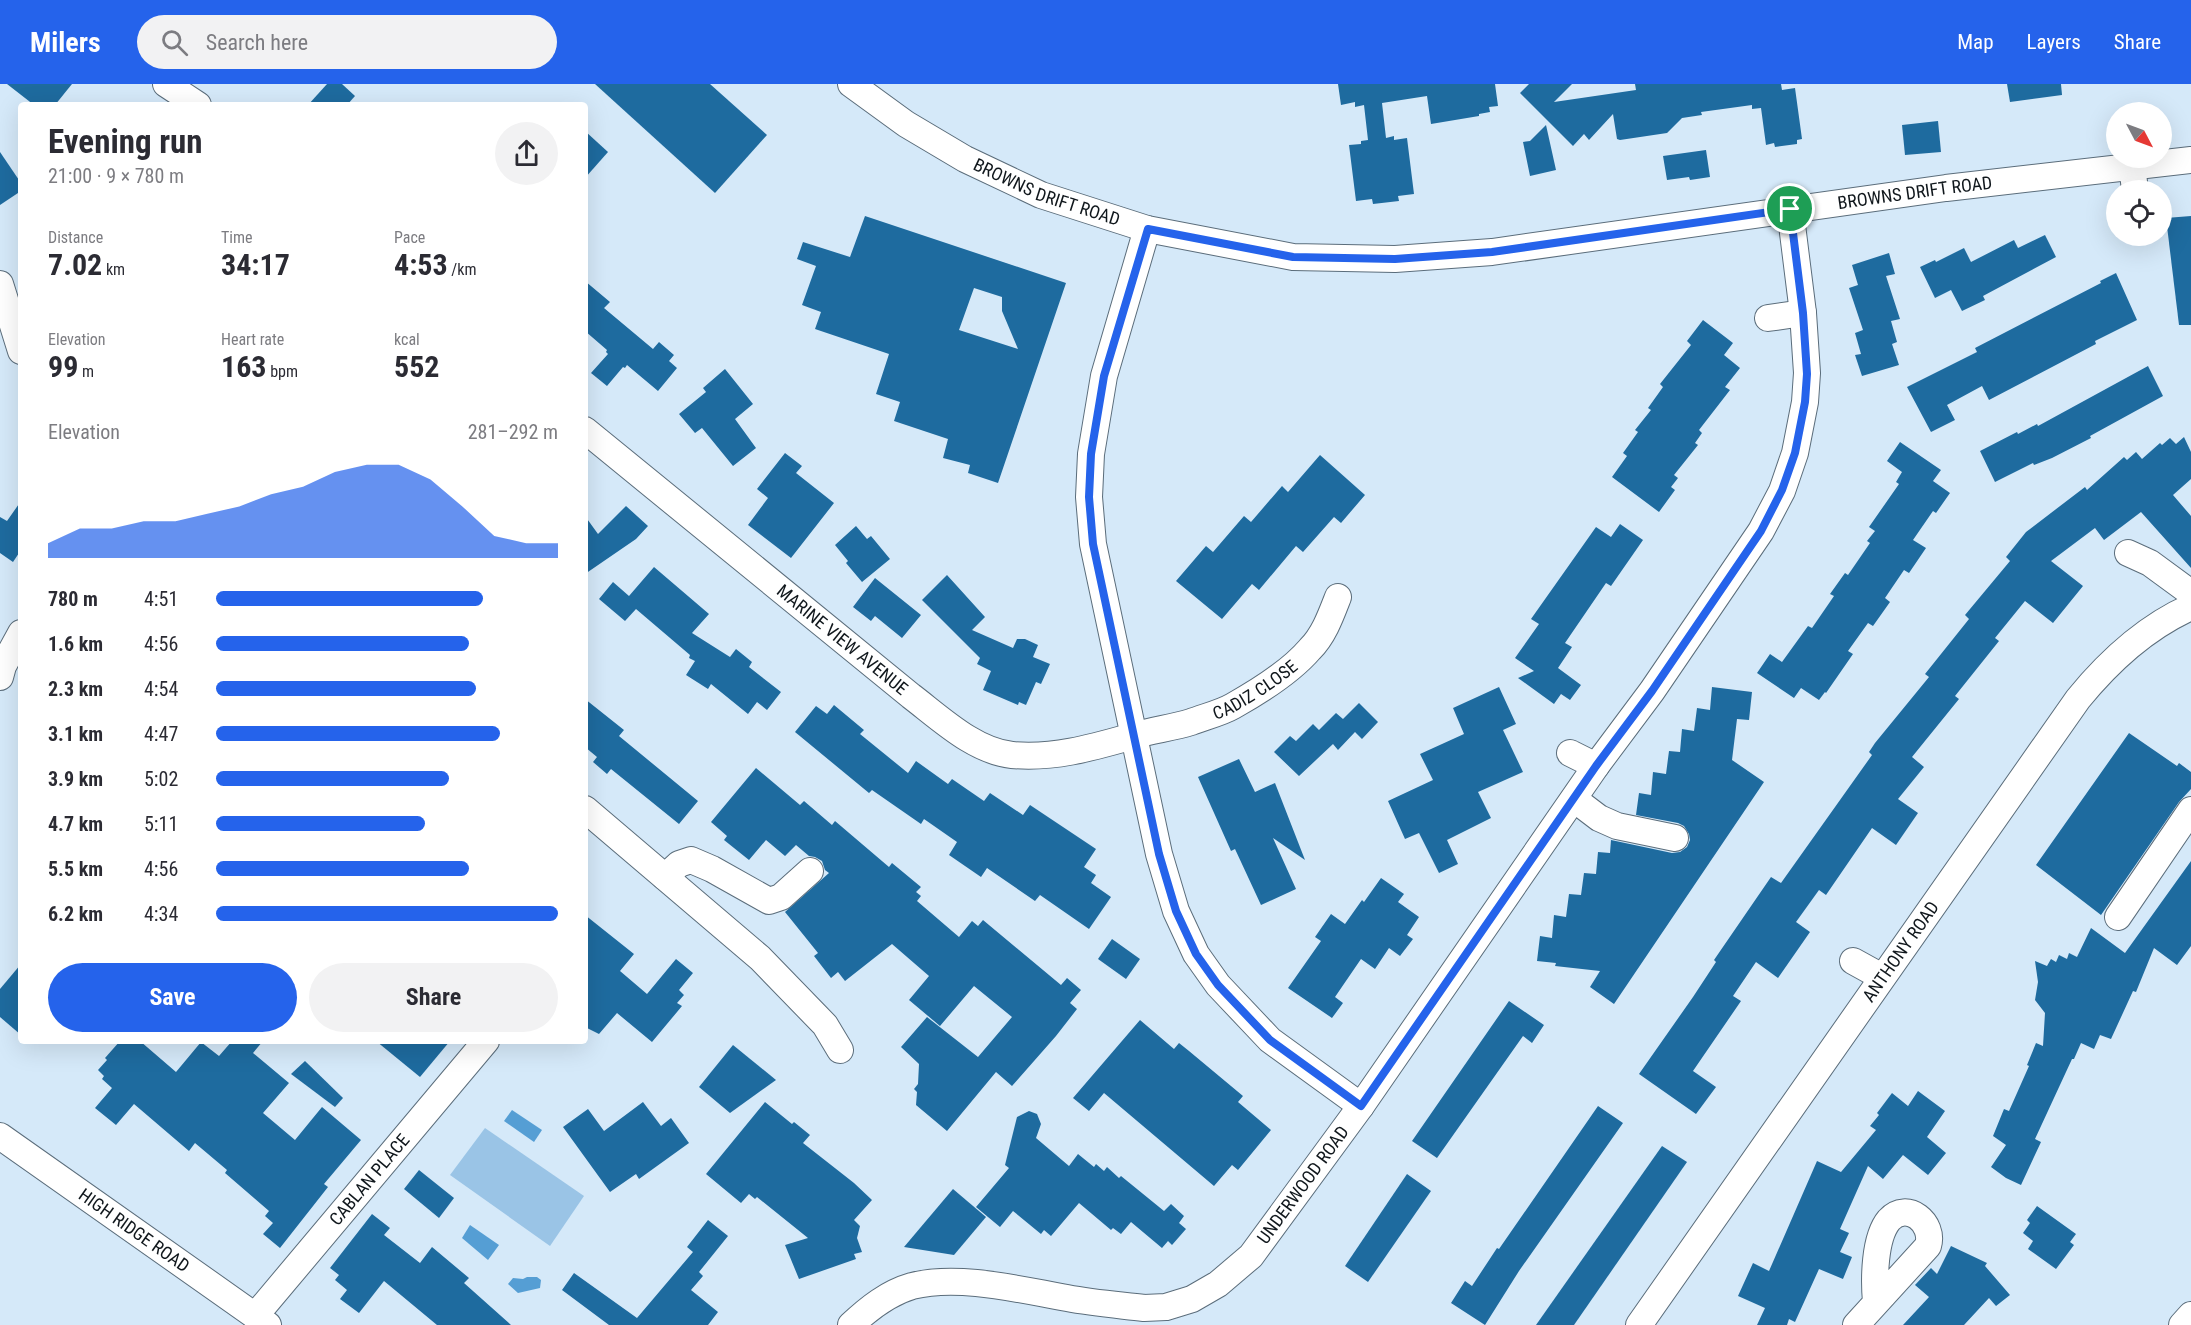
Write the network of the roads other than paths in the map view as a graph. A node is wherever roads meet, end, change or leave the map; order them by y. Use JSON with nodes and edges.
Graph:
{"nodes":[{"id":1,"x":166,"y":84,"type":"edge"},
{"id":2,"x":851,"y":84,"type":"edge"},
{"id":3,"x":193,"y":102,"type":"edge"},
{"id":4,"x":2191,"y":160,"type":"edge"},
{"id":5,"x":2133,"y":178,"type":"edge"},
{"id":6,"x":1790,"y":209,"type":"junction"},
{"id":7,"x":1148,"y":229,"type":"junction"},
{"id":8,"x":0,"y":284,"type":"edge"},
{"id":9,"x":1803,"y":313,"type":"junction"},
{"id":10,"x":1768,"y":318,"type":"dead end"},
{"id":11,"x":18,"y":341,"type":"edge"},
{"id":12,"x":588,"y":432,"type":"edge"},
{"id":13,"x":2128,"y":553,"type":"dead end"},
{"id":14,"x":2191,"y":593,"type":"edge"},
{"id":15,"x":1338,"y":597,"type":"dead end"},
{"id":16,"x":2191,"y":607,"type":"edge"},
{"id":17,"x":18,"y":638,"type":"edge"},
{"id":18,"x":0,"y":677,"type":"edge"},
{"id":19,"x":1135,"y":735,"type":"junction"},
{"id":20,"x":1570,"y":753,"type":"dead end"},
{"id":21,"x":1596,"y":766,"type":"junction"},
{"id":22,"x":1574,"y":799,"type":"junction"},
{"id":23,"x":2191,"y":810,"type":"edge"},
{"id":24,"x":588,"y":812,"type":"edge"},
{"id":25,"x":1675,"y":838,"type":"dead end"},
{"id":26,"x":810,"y":871,"type":"dead end"},
{"id":27,"x":665,"y":877,"type":"junction"},
{"id":28,"x":2118,"y":917,"type":"dead end"},
{"id":29,"x":1853,"y":961,"type":"dead end"},
{"id":30,"x":1882,"y":977,"type":"junction"},
{"id":31,"x":484,"y":1044,"type":"edge"},
{"id":32,"x":840,"y":1050,"type":"dead end"},
{"id":33,"x":1361,"y":1106,"type":"junction"},
{"id":34,"x":0,"y":1136,"type":"edge"},
{"id":35,"x":1876,"y":1302,"type":"dead end"},
{"id":36,"x":2191,"y":1315,"type":"edge"},
{"id":37,"x":261,"y":1321,"type":"edge"},
{"id":38,"x":851,"y":1325,"type":"edge"},
{"id":39,"x":1639,"y":1325,"type":"edge"},
{"id":40,"x":1856,"y":1325,"type":"edge"},
{"id":41,"x":2182,"y":1325,"type":"edge"}],
"edges":[{"from":1,"to":3,"type":"street"},
{"from":2,"to":7,"type":"street","name":"BROWNS DRIFT ROAD"},
{"from":4,"to":5,"type":"street","name":"BROWNS DRIFT ROAD"},
{"from":5,"to":6,"type":"street","name":"BROWNS DRIFT ROAD"},
{"from":6,"to":7,"type":"street","name":"BROWNS DRIFT ROAD"},
{"from":6,"to":9,"type":"street","name":"UNDERWOOD ROAD"},
{"from":7,"to":19,"type":"street"},
{"from":8,"to":11,"type":"street"},
{"from":9,"to":10,"type":"street"},
{"from":9,"to":21,"type":"street","name":"UNDERWOOD ROAD"},
{"from":12,"to":19,"type":"street","name":"MARINE VIEW AVENUE"},
{"from":13,"to":14,"type":"street"},
{"from":15,"to":19,"type":"street","name":"CADIZ CLOSE"},
{"from":16,"to":30,"type":"street","name":"ANTHONY ROAD"},
{"from":17,"to":18,"type":"street"},
{"from":19,"to":33,"type":"street"},
{"from":20,"to":21,"type":"street"},
{"from":21,"to":22,"type":"street","name":"UNDERWOOD ROAD"},
{"from":22,"to":25,"type":"street"},
{"from":22,"to":33,"type":"street","name":"UNDERWOOD ROAD"},
{"from":23,"to":28,"type":"street"},
{"from":24,"to":27,"type":"street"},
{"from":26,"to":27,"type":"street"},
{"from":27,"to":32,"type":"street"},
{"from":29,"to":30,"type":"street"},
{"from":30,"to":39,"type":"street","name":"ANTHONY ROAD"},
{"from":31,"to":37,"type":"street","name":"CABLAN PLACE"},
{"from":33,"to":38,"type":"street","name":"UNDERWOOD ROAD"},
{"from":34,"to":37,"type":"street","name":"HIGH RIDGE ROAD"},
{"from":35,"to":40,"type":"street"},
{"from":36,"to":41,"type":"street"}]}
